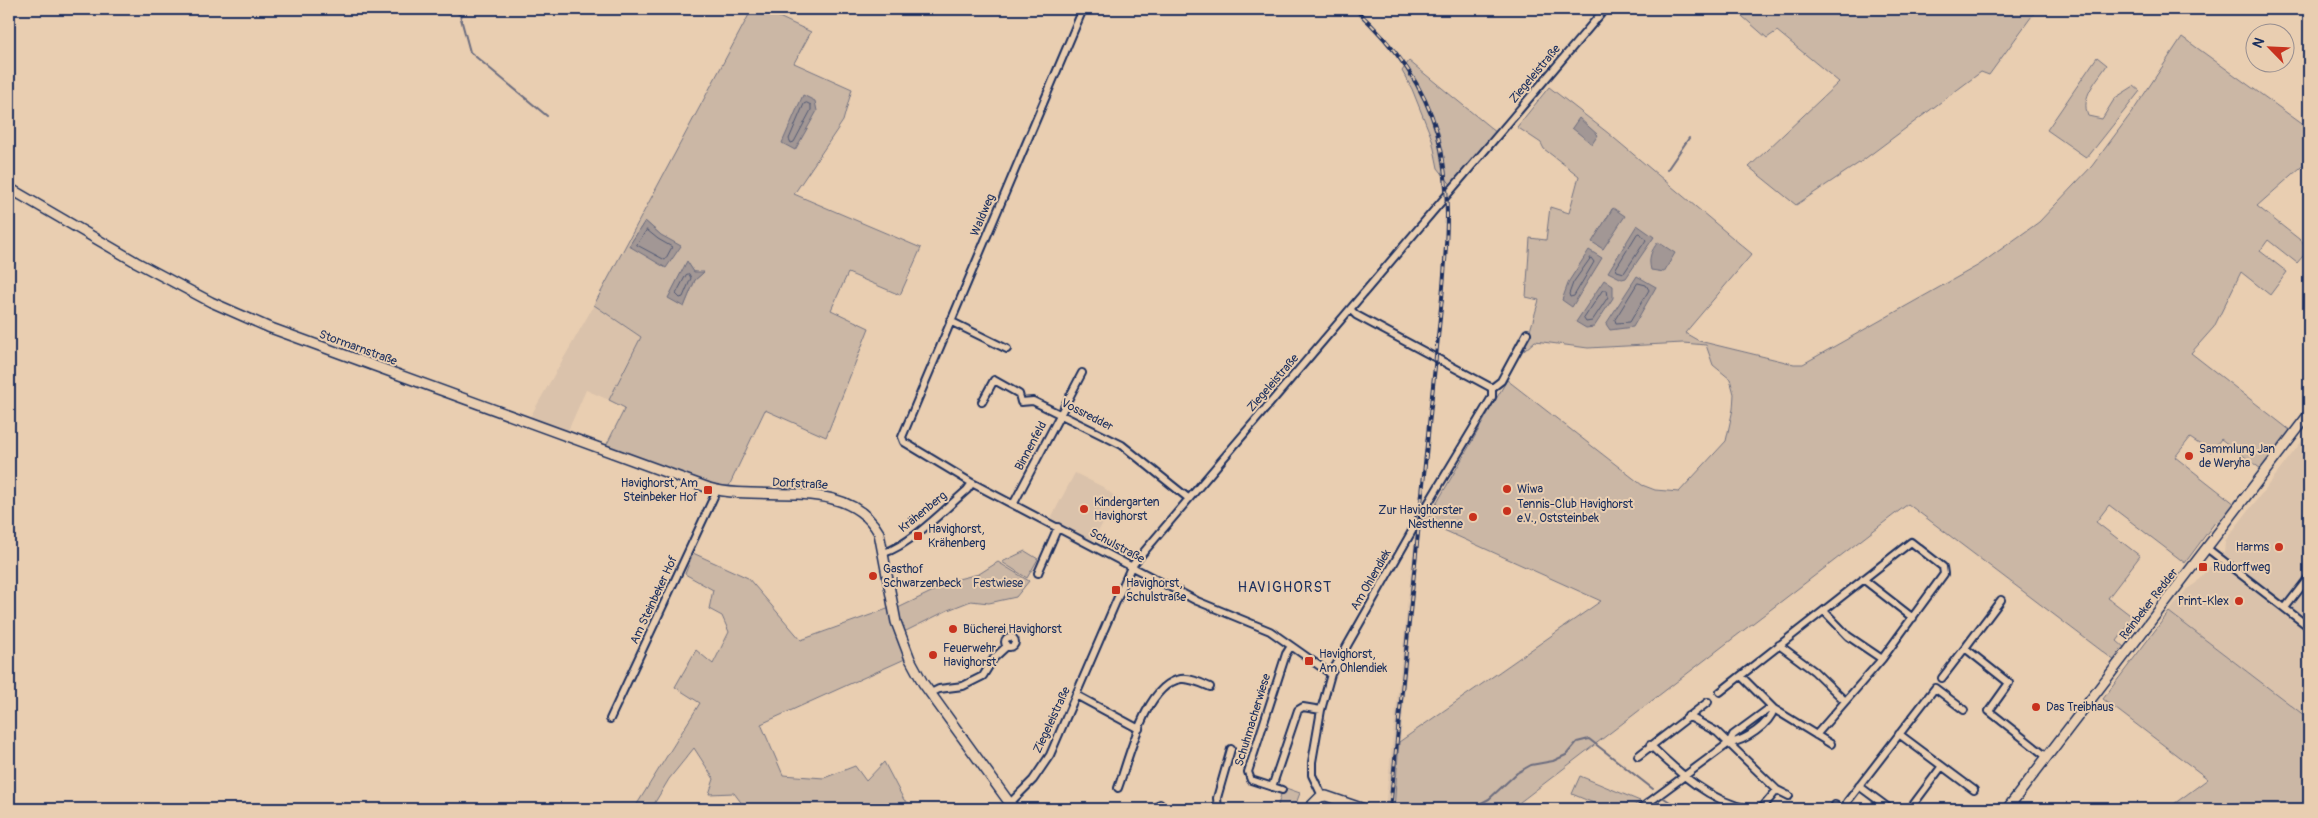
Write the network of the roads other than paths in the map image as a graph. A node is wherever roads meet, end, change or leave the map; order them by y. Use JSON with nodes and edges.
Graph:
{"nodes":[{"id":1,"x":1083,"y":9,"type":"edge"},
{"id":2,"x":1605,"y":9,"type":"edge"},
{"id":3,"x":9,"y":188,"type":"edge"},
{"id":4,"x":1350,"y":309,"type":"junction"},
{"id":5,"x":950,"y":321,"type":"junction"},
{"id":6,"x":1527,"y":333,"type":"dead end"},
{"id":7,"x":1007,"y":349,"type":"dead end"},
{"id":8,"x":1082,"y":373,"type":"dead end"},
{"id":9,"x":1492,"y":388,"type":"junction"},
{"id":10,"x":982,"y":402,"type":"dead end"},
{"id":11,"x":1061,"y":414,"type":"junction"},
{"id":12,"x":2309,"y":414,"type":"edge"},
{"id":13,"x":904,"y":430,"type":"joint"},
{"id":14,"x":972,"y":483,"type":"junction"},
{"id":15,"x":717,"y":490,"type":"junction"},
{"id":16,"x":1188,"y":498,"type":"junction"},
{"id":17,"x":1014,"y":503,"type":"junction"},
{"id":18,"x":1058,"y":527,"type":"junction"},
{"id":19,"x":2208,"y":549,"type":"junction"},
{"id":20,"x":884,"y":553,"type":"junction"},
{"id":21,"x":1131,"y":567,"type":"junction"},
{"id":22,"x":1038,"y":573,"type":"dead end"},
{"id":23,"x":2309,"y":577,"type":"edge"},
{"id":24,"x":1864,"y":578,"type":"junction"},
{"id":25,"x":2001,"y":600,"type":"dead end"},
{"id":26,"x":2285,"y":608,"type":"junction"},
{"id":27,"x":1824,"y":611,"type":"junction"},
{"id":28,"x":1913,"y":618,"type":"junction"},
{"id":29,"x":2309,"y":627,"type":"edge"},
{"id":30,"x":1779,"y":645,"type":"junction"},
{"id":31,"x":1007,"y":646,"type":"dead end"},
{"id":32,"x":1291,"y":646,"type":"junction"},
{"id":33,"x":1965,"y":648,"type":"junction"},
{"id":34,"x":1882,"y":659,"type":"junction"},
{"id":35,"x":1331,"y":674,"type":"junction"},
{"id":36,"x":1741,"y":676,"type":"junction"},
{"id":37,"x":1942,"y":678,"type":"dead end"},
{"id":38,"x":1210,"y":687,"type":"dead end"},
{"id":39,"x":1720,"y":692,"type":"dead end"},
{"id":40,"x":930,"y":693,"type":"junction"},
{"id":41,"x":1076,"y":695,"type":"junction"},
{"id":42,"x":1845,"y":701,"type":"junction"},
{"id":43,"x":1708,"y":702,"type":"dead end"},
{"id":44,"x":1774,"y":709,"type":"junction"},
{"id":45,"x":1321,"y":710,"type":"junction"},
{"id":46,"x":1964,"y":710,"type":"dead end"},
{"id":47,"x":1688,"y":716,"type":"junction"},
{"id":48,"x":610,"y":719,"type":"dead end"},
{"id":49,"x":1139,"y":729,"type":"junction"},
{"id":50,"x":1899,"y":734,"type":"junction"},
{"id":51,"x":1816,"y":735,"type":"junction"},
{"id":52,"x":1729,"y":742,"type":"junction"},
{"id":53,"x":1831,"y":744,"type":"dead end"},
{"id":54,"x":1650,"y":746,"type":"junction"},
{"id":55,"x":1231,"y":749,"type":"dead end"},
{"id":56,"x":1638,"y":756,"type":"dead end"},
{"id":57,"x":2047,"y":757,"type":"junction"},
{"id":58,"x":1942,"y":766,"type":"junction"},
{"id":59,"x":1683,"y":776,"type":"junction"},
{"id":60,"x":1859,"y":786,"type":"junction"},
{"id":61,"x":1272,"y":787,"type":"junction"},
{"id":62,"x":1118,"y":788,"type":"dead end"},
{"id":63,"x":1282,"y":790,"type":"dead end"},
{"id":64,"x":1777,"y":790,"type":"junction"},
{"id":65,"x":1974,"y":790,"type":"dead end"},
{"id":66,"x":1322,"y":796,"type":"junction"},
{"id":67,"x":1789,"y":796,"type":"dead end"},
{"id":68,"x":1847,"y":802,"type":"dead end"},
{"id":69,"x":1012,"y":806,"type":"edge"},
{"id":70,"x":1218,"y":809,"type":"edge"},
{"id":71,"x":1308,"y":809,"type":"edge"},
{"id":72,"x":1364,"y":809,"type":"edge"},
{"id":73,"x":1640,"y":809,"type":"edge"},
{"id":74,"x":1749,"y":809,"type":"edge"},
{"id":75,"x":1761,"y":809,"type":"edge"},
{"id":76,"x":1890,"y":809,"type":"edge"},
{"id":77,"x":1910,"y":809,"type":"edge"},
{"id":78,"x":2007,"y":809,"type":"edge"}],
"edges":[{"from":1,"to":5,"type":"street","name":"Waldweg"},
{"from":2,"to":4,"type":"street","name":"Ziegeleistraße"},
{"from":3,"to":15,"type":"street","name":"Stormarnstraße"},
{"from":4,"to":9,"type":"street"},
{"from":4,"to":16,"type":"street","name":"Ziegeleistraße"},
{"from":5,"to":7,"type":"street"},
{"from":5,"to":13,"type":"street","name":"Waldweg"},
{"from":6,"to":9,"type":"street","name":"Am Ohlendiek"},
{"from":8,"to":11,"type":"street","name":"Binnenfeld"},
{"from":9,"to":35,"type":"street","name":"Am Ohlendiek"},
{"from":10,"to":11,"type":"street","name":"Vossredder"},
{"from":11,"to":16,"type":"street","name":"Vossredder"},
{"from":11,"to":17,"type":"street","name":"Binnenfeld"},
{"from":12,"to":19,"type":"street","name":"Reinbeker Redder"},
{"from":13,"to":14,"type":"street","name":"Schulstraße"},
{"from":14,"to":17,"type":"street","name":"Schulstraße"},
{"from":14,"to":20,"type":"street","name":"Krähenberg"},
{"from":15,"to":20,"type":"street","name":"Dorfstraße"},
{"from":15,"to":48,"type":"street","name":"Am Steinbeker Hof"},
{"from":16,"to":21,"type":"street","name":"Ziegeleistraße"},
{"from":17,"to":18,"type":"street","name":"Schulstraße"},
{"from":18,"to":21,"type":"street","name":"Schulstraße"},
{"from":18,"to":22,"type":"street"},
{"from":19,"to":26,"type":"street"},
{"from":19,"to":57,"type":"street","name":"Reinbeker Redder"},
{"from":20,"to":40,"type":"street","name":"Dorfstraße"},
{"from":21,"to":32,"type":"street","name":"Schulstraße"},
{"from":21,"to":41,"type":"street","name":"Ziegeleistraße"},
{"from":23,"to":26,"type":"street"},
{"from":24,"to":27,"type":"street"},
{"from":24,"to":28,"type":"street"},
{"from":24,"to":28,"type":"street"},
{"from":25,"to":33,"type":"street"},
{"from":26,"to":29,"type":"street"},
{"from":27,"to":30,"type":"street"},
{"from":27,"to":34,"type":"street"},
{"from":28,"to":34,"type":"street"},
{"from":30,"to":36,"type":"street"},
{"from":30,"to":42,"type":"street"},
{"from":31,"to":40,"type":"street"},
{"from":32,"to":35,"type":"street","name":"Schulstraße"},
{"from":32,"to":61,"type":"street","name":"Schuhmacherwiese"},
{"from":33,"to":37,"type":"street"},
{"from":33,"to":57,"type":"street"},
{"from":34,"to":42,"type":"street"},
{"from":35,"to":45,"type":"street","name":"Am Ohlendiek"},
{"from":36,"to":39,"type":"street"},
{"from":36,"to":44,"type":"street"},
{"from":38,"to":49,"type":"street"},
{"from":40,"to":69,"type":"street","name":"Dorfstraße"},
{"from":41,"to":49,"type":"street"},
{"from":41,"to":69,"type":"street","name":"Ziegeleistraße"},
{"from":42,"to":51,"type":"street"},
{"from":43,"to":47,"type":"street"},
{"from":44,"to":51,"type":"street"},
{"from":44,"to":52,"type":"street"},
{"from":45,"to":61,"type":"street"},
{"from":45,"to":66,"type":"street","name":"Am Ohlendiek"},
{"from":46,"to":50,"type":"street"},
{"from":47,"to":52,"type":"street"},
{"from":47,"to":54,"type":"street"},
{"from":49,"to":62,"type":"street"},
{"from":50,"to":58,"type":"street"},
{"from":50,"to":60,"type":"street"},
{"from":51,"to":53,"type":"street"},
{"from":52,"to":59,"type":"street"},
{"from":52,"to":64,"type":"street"},
{"from":54,"to":56,"type":"street"},
{"from":54,"to":59,"type":"street"},
{"from":55,"to":70,"type":"street","name":"Schuhmacherwiese"},
{"from":57,"to":78,"type":"street","name":"Reinbeker Redder"},
{"from":58,"to":65,"type":"street"},
{"from":58,"to":77,"type":"street"},
{"from":59,"to":73,"type":"street"},
{"from":59,"to":74,"type":"street"},
{"from":60,"to":68,"type":"street"},
{"from":60,"to":76,"type":"street"},
{"from":61,"to":63,"type":"street","name":"Schuhmacherwiese"},
{"from":64,"to":67,"type":"street"},
{"from":64,"to":75,"type":"street"},
{"from":66,"to":71,"type":"street"},
{"from":66,"to":72,"type":"street"}]}
